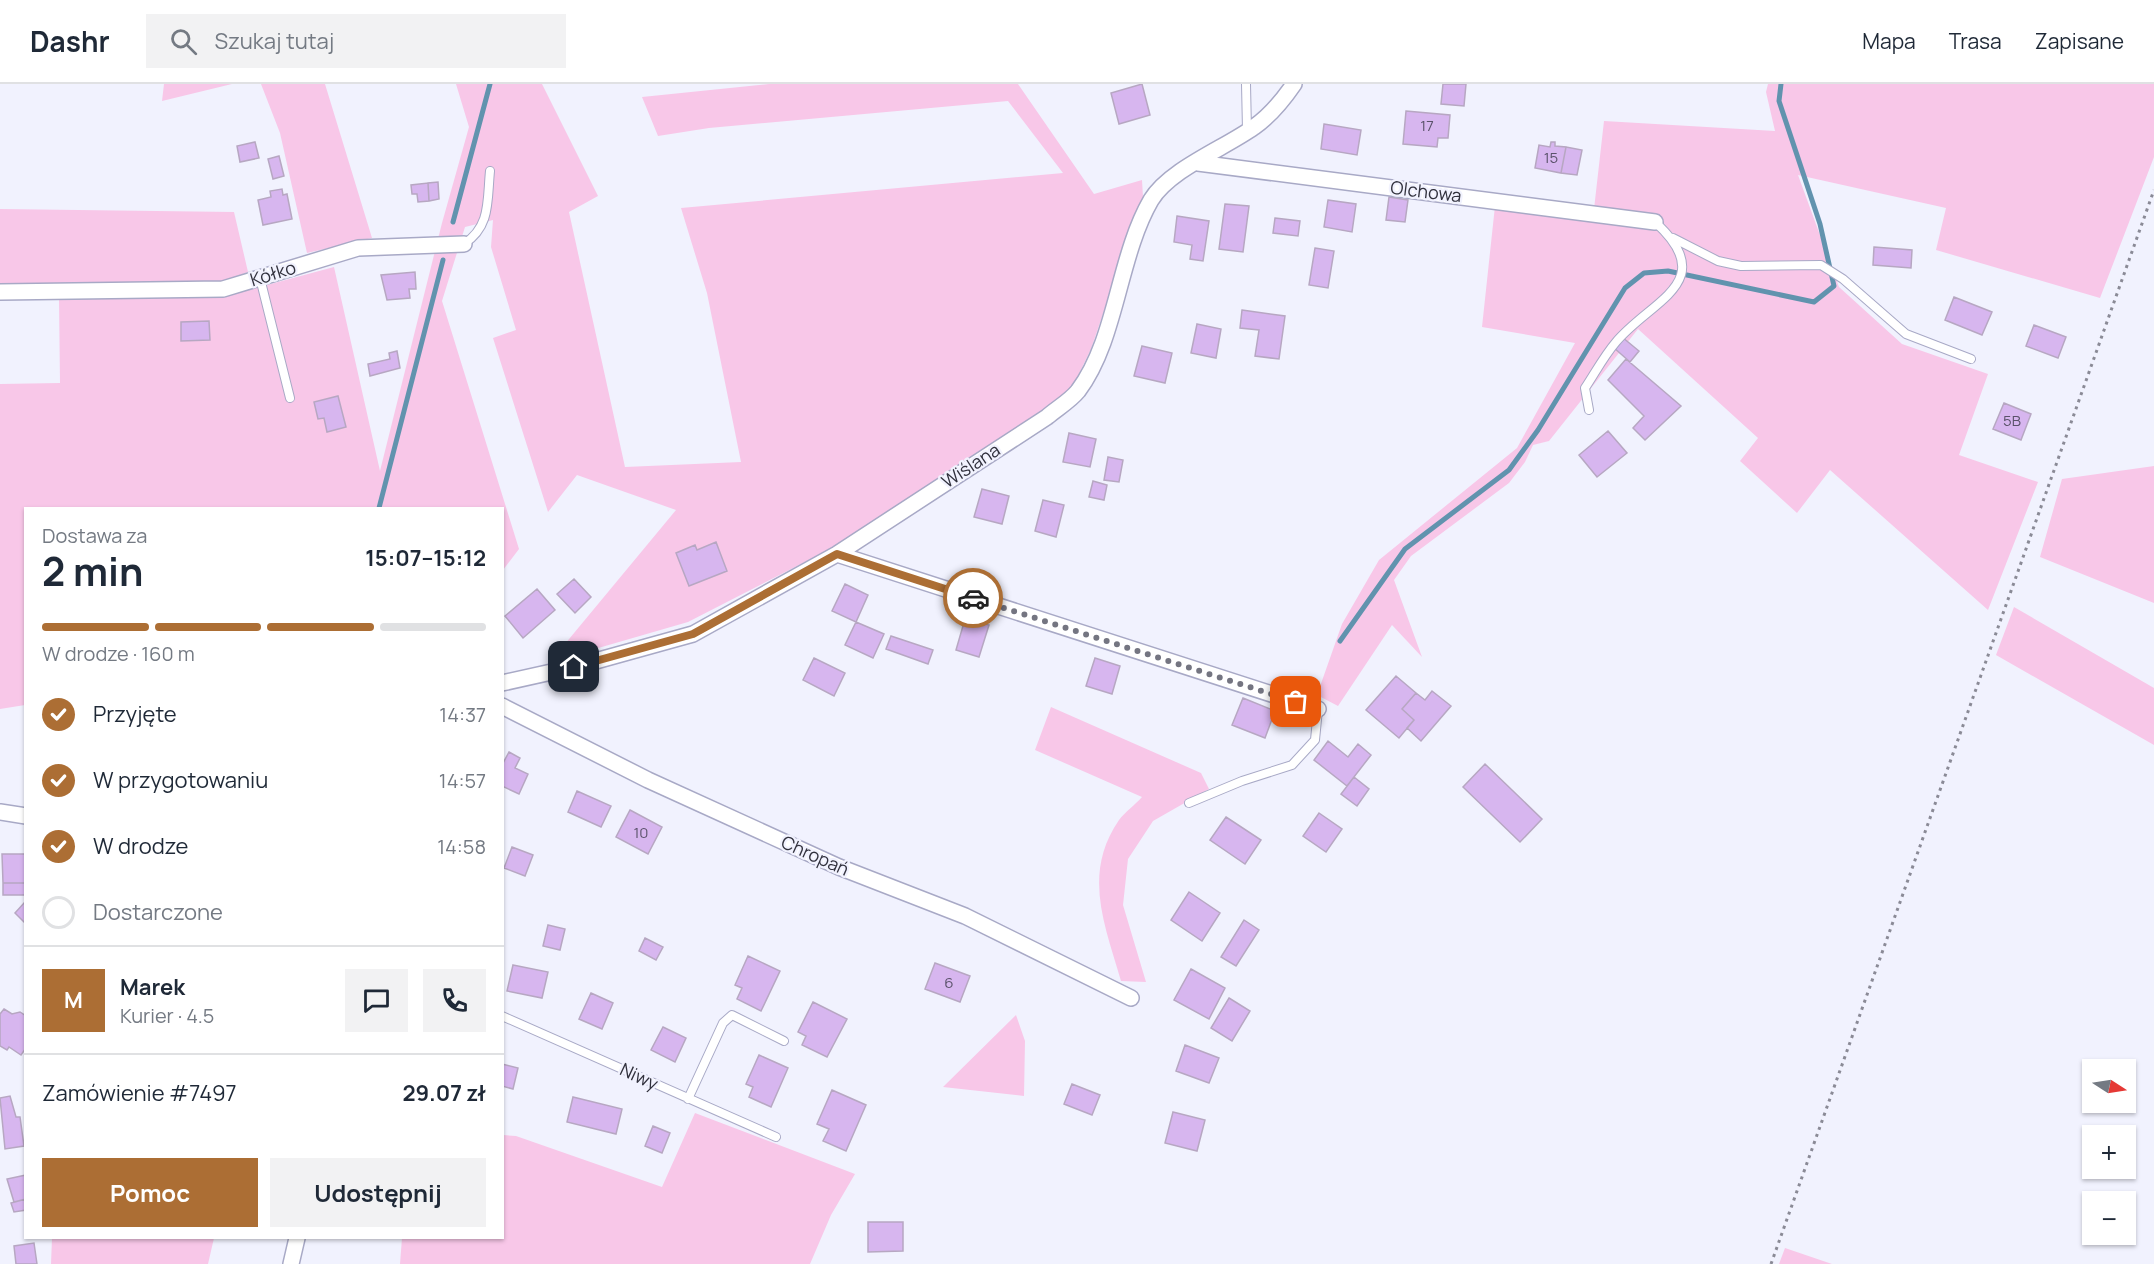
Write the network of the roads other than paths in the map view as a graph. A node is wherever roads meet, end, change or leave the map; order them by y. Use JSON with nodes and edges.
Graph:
{"nodes":[{"id":1,"x":1246,"y":84,"type":"edge"},
{"id":2,"x":1294,"y":84,"type":"edge"},
{"id":3,"x":1247,"y":132,"type":"junction"},
{"id":4,"x":1198,"y":163,"type":"junction"},
{"id":5,"x":490,"y":171,"type":"dead end"},
{"id":6,"x":1655,"y":222,"type":"joint"},
{"id":7,"x":1673,"y":238,"type":"junction"},
{"id":8,"x":464,"y":244,"type":"joint"},
{"id":9,"x":260,"y":278,"type":"junction"},
{"id":10,"x":0,"y":292,"type":"edge"},
{"id":11,"x":1971,"y":359,"type":"dead end"},
{"id":12,"x":290,"y":398,"type":"dead end"},
{"id":13,"x":1589,"y":410,"type":"dead end"},
{"id":14,"x":837,"y":554,"type":"junction"},
{"id":15,"x":504,"y":683,"type":"edge"},
{"id":16,"x":504,"y":707,"type":"edge"},
{"id":17,"x":1318,"y":709,"type":"joint"},
{"id":18,"x":1189,"y":803,"type":"dead end"},
{"id":19,"x":0,"y":812,"type":"edge"},
{"id":20,"x":24,"y":816,"type":"edge"},
{"id":21,"x":1131,"y":998,"type":"dead end"},
{"id":22,"x":504,"y":1017,"type":"edge"},
{"id":23,"x":784,"y":1041,"type":"dead end"},
{"id":24,"x":688,"y":1099,"type":"junction"},
{"id":25,"x":776,"y":1137,"type":"dead end"},
{"id":26,"x":297,"y":1239,"type":"edge"},
{"id":27,"x":291,"y":1264,"type":"edge"}],
"edges":[{"from":1,"to":3,"type":"lane"},
{"from":2,"to":3,"type":"street","name":"Wiślana"},
{"from":3,"to":4,"type":"street","name":"Wiślana"},
{"from":4,"to":6,"type":"street","name":"Olchowa"},
{"from":4,"to":14,"type":"street","name":"Wiślana"},
{"from":5,"to":8,"type":"lane","name":"Kółko"},
{"from":6,"to":7,"type":"lane"},
{"from":7,"to":11,"type":"lane"},
{"from":7,"to":13,"type":"lane"},
{"from":8,"to":9,"type":"street","name":"Kółko"},
{"from":9,"to":10,"type":"street","name":"Kółko"},
{"from":9,"to":12,"type":"lane"},
{"from":14,"to":15,"type":"street","name":"Wiślana"},
{"from":14,"to":17,"type":"street"},
{"from":16,"to":21,"type":"street","name":"Chropań"},
{"from":17,"to":18,"type":"lane"},
{"from":19,"to":20,"type":"street"},
{"from":22,"to":24,"type":"lane","name":"Niwy"},
{"from":23,"to":24,"type":"lane"},
{"from":24,"to":25,"type":"lane","name":"Niwy"},
{"from":26,"to":27,"type":"street"}]}
